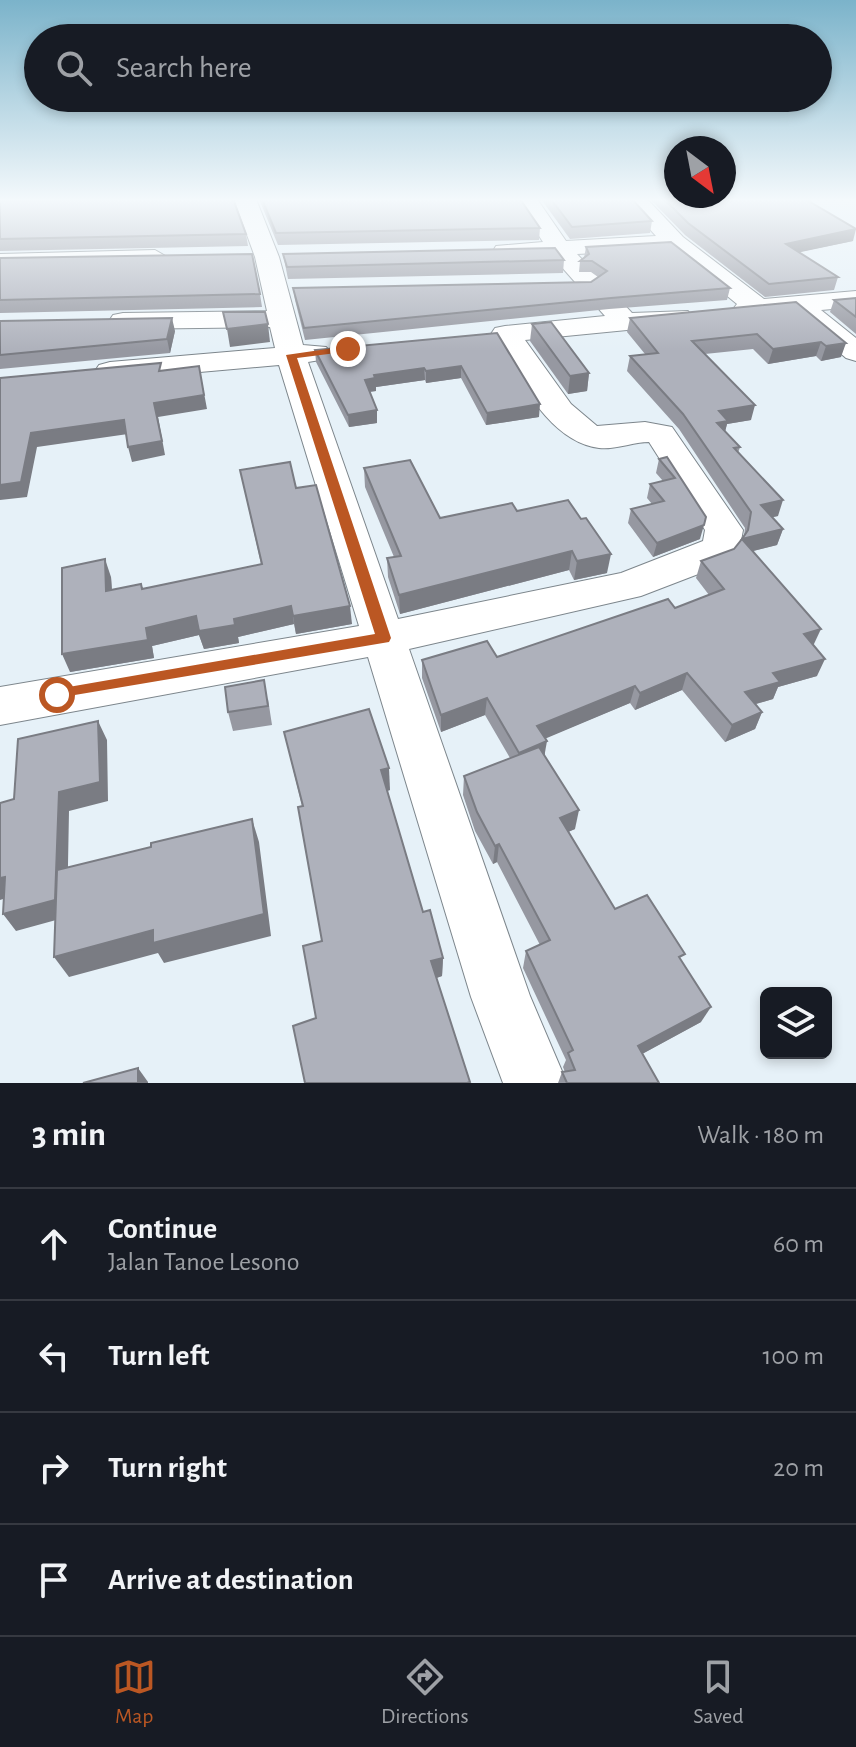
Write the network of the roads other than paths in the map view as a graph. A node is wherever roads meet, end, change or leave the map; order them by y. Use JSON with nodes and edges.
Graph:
{"nodes":[{"id":1,"x":265,"y":250,"type":"edge"},
{"id":2,"x":560,"y":250,"type":"junction"},
{"id":3,"x":567,"y":250,"type":"edge"},
{"id":4,"x":684,"y":250,"type":"edge"},
{"id":5,"x":483,"y":252,"type":"edge"},
{"id":6,"x":176,"y":257,"type":"edge"},
{"id":7,"x":0,"y":261,"type":"edge"},
{"id":8,"x":589,"y":283,"type":"junction"},
{"id":9,"x":562,"y":285,"type":"edge"},
{"id":10,"x":280,"y":289,"type":"junction"},
{"id":11,"x":856,"y":299,"type":"edge"},
{"id":12,"x":797,"y":304,"type":"junction"},
{"id":13,"x":758,"y":308,"type":"junction"},
{"id":14,"x":103,"y":321,"type":"edge"},
{"id":15,"x":625,"y":323,"type":"junction"},
{"id":16,"x":338,"y":350,"type":"edge"},
{"id":17,"x":856,"y":352,"type":"edge"},
{"id":18,"x":77,"y":374,"type":"edge"},
{"id":19,"x":384,"y":638,"type":"junction"},
{"id":20,"x":0,"y":706,"type":"edge"},
{"id":21,"x":535,"y":1083,"type":"edge"}],
"edges":[{"from":1,"to":10,"type":"street"},
{"from":2,"to":3,"type":"street"},
{"from":2,"to":5,"type":"street"},
{"from":2,"to":8,"type":"street"},
{"from":4,"to":13,"type":"street"},
{"from":6,"to":7,"type":"street"},
{"from":8,"to":9,"type":"street"},
{"from":8,"to":15,"type":"street"},
{"from":10,"to":14,"type":"street"},
{"from":10,"to":16,"type":"street"},
{"from":10,"to":18,"type":"street"},
{"from":10,"to":19,"type":"street"},
{"from":11,"to":12,"type":"street"},
{"from":12,"to":13,"type":"street"},
{"from":12,"to":17,"type":"street"},
{"from":13,"to":15,"type":"street"},
{"from":15,"to":19,"type":"street"},
{"from":19,"to":20,"type":"street"},
{"from":19,"to":21,"type":"street"}]}
